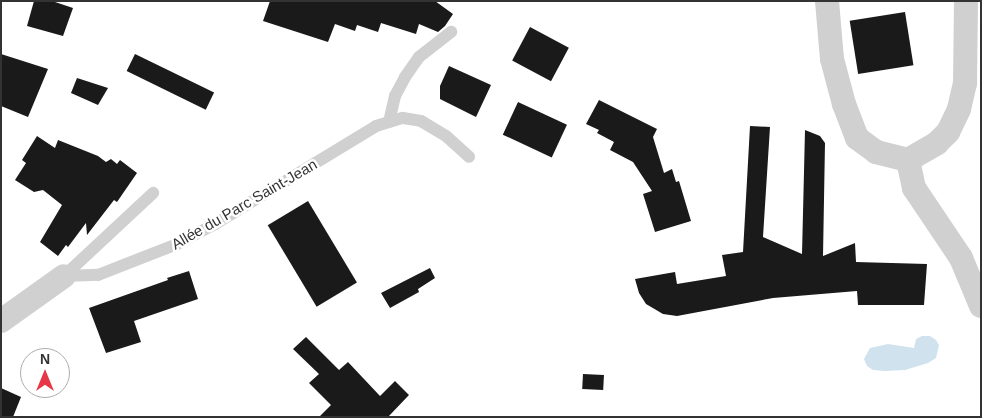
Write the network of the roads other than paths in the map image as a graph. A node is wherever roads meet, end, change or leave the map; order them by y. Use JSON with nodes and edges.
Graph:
{"nodes":[{"id":1,"x":827,"y":1,"type":"edge"},
{"id":2,"x":966,"y":1,"type":"edge"},
{"id":3,"x":451,"y":32,"type":"dead end"},
{"id":4,"x":389,"y":122,"type":"junction"},
{"id":5,"x":469,"y":157,"type":"dead end"},
{"id":6,"x":908,"y":160,"type":"junction"},
{"id":7,"x":153,"y":193,"type":"dead end"},
{"id":8,"x":64,"y":276,"type":"junction"},
{"id":9,"x":981,"y":306,"type":"edge"},
{"id":10,"x":1,"y":321,"type":"edge"}],
"edges":[{"from":1,"to":6,"type":"street"},
{"from":2,"to":6,"type":"street"},
{"from":3,"to":4,"type":"lane"},
{"from":4,"to":5,"type":"lane","name":"Allée du Parc Saint-Jean"},
{"from":4,"to":8,"type":"lane","name":"Allée du Parc Saint-Jean"},
{"from":6,"to":9,"type":"street"},
{"from":7,"to":8,"type":"lane"},
{"from":8,"to":10,"type":"street"}]}
